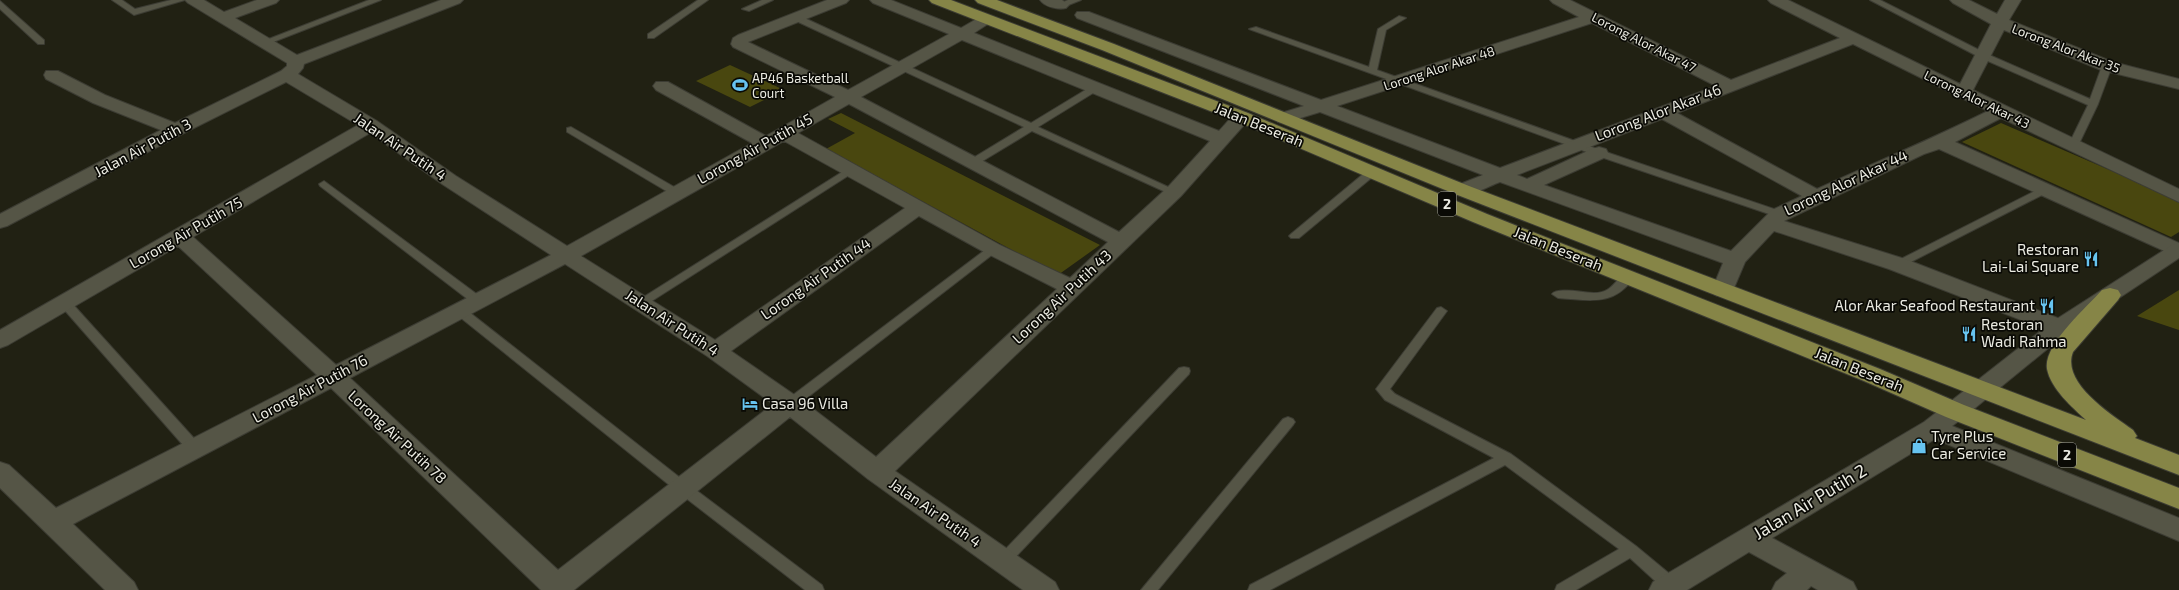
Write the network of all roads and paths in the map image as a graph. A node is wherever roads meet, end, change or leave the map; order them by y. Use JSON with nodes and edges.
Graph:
{"nodes":[{"id":1,"x":116,"y":0,"type":"edge"},
{"id":2,"x":181,"y":0,"type":"edge"},
{"id":3,"x":193,"y":0,"type":"edge"},
{"id":4,"x":271,"y":0,"type":"edge"},
{"id":5,"x":377,"y":0,"type":"edge"},
{"id":6,"x":456,"y":0,"type":"edge"},
{"id":7,"x":704,"y":0,"type":"edge"},
{"id":8,"x":769,"y":0,"type":"edge"},
{"id":9,"x":840,"y":0,"type":"edge"},
{"id":10,"x":878,"y":0,"type":"edge"},
{"id":11,"x":938,"y":0,"type":"edge"},
{"id":12,"x":983,"y":0,"type":"edge"},
{"id":13,"x":1558,"y":0,"type":"edge"},
{"id":14,"x":1776,"y":0,"type":"edge"},
{"id":15,"x":1874,"y":0,"type":"edge"},
{"id":16,"x":1958,"y":0,"type":"edge"},
{"id":17,"x":2013,"y":0,"type":"edge"},
{"id":18,"x":1055,"y":3,"type":"edge"},
{"id":19,"x":0,"y":4,"type":"edge"},
{"id":20,"x":1080,"y":7,"type":"edge"},
{"id":21,"x":746,"y":9,"type":"dead end"},
{"id":22,"x":224,"y":17,"type":"junction"},
{"id":23,"x":1594,"y":17,"type":"junction"},
{"id":24,"x":797,"y":18,"type":"junction"},
{"id":25,"x":1402,"y":18,"type":"dead end"},
{"id":26,"x":986,"y":20,"type":"junction"},
{"id":27,"x":1999,"y":22,"type":"junction"},
{"id":28,"x":1253,"y":29,"type":"dead end"},
{"id":29,"x":963,"y":33,"type":"junction"},
{"id":30,"x":651,"y":36,"type":"dead end"},
{"id":31,"x":1139,"y":36,"type":"junction"},
{"id":32,"x":1854,"y":38,"type":"junction"},
{"id":33,"x":41,"y":42,"type":"dead end"},
{"id":34,"x":265,"y":42,"type":"junction"},
{"id":35,"x":1108,"y":47,"type":"junction"},
{"id":36,"x":1984,"y":56,"type":"junction"},
{"id":37,"x":2107,"y":66,"type":"junction"},
{"id":38,"x":899,"y":67,"type":"junction"},
{"id":39,"x":291,"y":68,"type":"junction"},
{"id":40,"x":1372,"y":72,"type":"junction"},
{"id":41,"x":52,"y":74,"type":"dead end"},
{"id":42,"x":1399,"y":82,"type":"junction"},
{"id":43,"x":2179,"y":84,"type":"edge"},
{"id":44,"x":662,"y":86,"type":"dead end"},
{"id":45,"x":1730,"y":86,"type":"junction"},
{"id":46,"x":1095,"y":88,"type":"junction"},
{"id":47,"x":1963,"y":93,"type":"junction"},
{"id":48,"x":848,"y":97,"type":"junction"},
{"id":49,"x":2093,"y":104,"type":"junction"},
{"id":50,"x":1320,"y":105,"type":"junction"},
{"id":51,"x":2001,"y":111,"type":"junction"},
{"id":52,"x":1663,"y":112,"type":"junction"},
{"id":53,"x":1242,"y":117,"type":"junction"},
{"id":54,"x":1284,"y":118,"type":"junction"},
{"id":55,"x":371,"y":125,"type":"junction"},
{"id":56,"x":1030,"y":126,"type":"junction"},
{"id":57,"x":176,"y":130,"type":"junction"},
{"id":58,"x":571,"y":130,"type":"dead end"},
{"id":59,"x":784,"y":133,"type":"junction"},
{"id":60,"x":1222,"y":139,"type":"junction"},
{"id":61,"x":1940,"y":142,"type":"junction"},
{"id":62,"x":765,"y":144,"type":"junction"},
{"id":63,"x":1576,"y":144,"type":"junction"},
{"id":64,"x":2073,"y":146,"type":"junction"},
{"id":65,"x":1599,"y":153,"type":"junction"},
{"id":66,"x":972,"y":163,"type":"junction"},
{"id":67,"x":850,"y":170,"type":"junction"},
{"id":68,"x":1372,"y":172,"type":"junction"},
{"id":69,"x":1500,"y":175,"type":"junction"},
{"id":70,"x":324,"y":184,"type":"dead end"},
{"id":71,"x":1529,"y":186,"type":"junction"},
{"id":72,"x":1462,"y":190,"type":"junction"},
{"id":73,"x":2050,"y":190,"type":"junction"},
{"id":74,"x":1174,"y":192,"type":"junction"},
{"id":75,"x":677,"y":193,"type":"junction"},
{"id":76,"x":1816,"y":196,"type":"junction"},
{"id":77,"x":2179,"y":196,"type":"edge"},
{"id":78,"x":918,"y":208,"type":"junction"},
{"id":79,"x":1775,"y":218,"type":"junction"},
{"id":80,"x":0,"y":222,"type":"edge"},
{"id":81,"x":180,"y":236,"type":"junction"},
{"id":82,"x":1295,"y":236,"type":"dead end"},
{"id":83,"x":1121,"y":241,"type":"junction"},
{"id":84,"x":993,"y":249,"type":"junction"},
{"id":85,"x":2178,"y":249,"type":"edge"},
{"id":86,"x":567,"y":255,"type":"junction"},
{"id":87,"x":1735,"y":260,"type":"junction"},
{"id":88,"x":1897,"y":264,"type":"junction"},
{"id":89,"x":1628,"y":277,"type":"junction"},
{"id":90,"x":1072,"y":288,"type":"junction"},
{"id":91,"x":1723,"y":290,"type":"junction"},
{"id":92,"x":1558,"y":294,"type":"dead end"},
{"id":93,"x":2110,"y":295,"type":"junction"},
{"id":94,"x":65,"y":303,"type":"junction"},
{"id":95,"x":640,"y":303,"type":"junction"},
{"id":96,"x":469,"y":306,"type":"junction"},
{"id":97,"x":1441,"y":311,"type":"dead end"},
{"id":98,"x":2060,"y":327,"type":"junction"},
{"id":99,"x":0,"y":340,"type":"edge"},
{"id":100,"x":715,"y":351,"type":"junction"},
{"id":101,"x":1184,"y":371,"type":"dead end"},
{"id":102,"x":333,"y":376,"type":"junction"},
{"id":103,"x":1982,"y":389,"type":"junction"},
{"id":104,"x":790,"y":404,"type":"junction"},
{"id":105,"x":1955,"y":411,"type":"junction"},
{"id":106,"x":1288,"y":422,"type":"dead end"},
{"id":107,"x":1933,"y":428,"type":"junction"},
{"id":108,"x":195,"y":449,"type":"junction"},
{"id":109,"x":2148,"y":453,"type":"junction"},
{"id":110,"x":1506,"y":458,"type":"junction"},
{"id":111,"x":2179,"y":465,"type":"edge"},
{"id":112,"x":0,"y":472,"type":"edge"},
{"id":113,"x":877,"y":472,"type":"junction"},
{"id":114,"x":683,"y":488,"type":"junction"},
{"id":115,"x":2179,"y":499,"type":"edge"},
{"id":116,"x":53,"y":522,"type":"junction"},
{"id":117,"x":2179,"y":530,"type":"edge"},
{"id":118,"x":1749,"y":539,"type":"junction"},
{"id":119,"x":1631,"y":550,"type":"junction"},
{"id":120,"x":1003,"y":561,"type":"junction"},
{"id":121,"x":1809,"y":572,"type":"junction"},
{"id":122,"x":558,"y":588,"type":"edge"},
{"id":123,"x":1667,"y":588,"type":"edge"},
{"id":124,"x":124,"y":590,"type":"edge"},
{"id":125,"x":816,"y":590,"type":"edge"},
{"id":126,"x":1045,"y":590,"type":"edge"},
{"id":127,"x":1149,"y":590,"type":"edge"},
{"id":128,"x":1256,"y":590,"type":"edge"},
{"id":129,"x":1563,"y":590,"type":"edge"},
{"id":130,"x":1786,"y":590,"type":"edge"},
{"id":131,"x":1843,"y":590,"type":"edge"}],
"edges":[{"from":1,"to":2,"type":"lane"},
{"from":3,"to":22,"type":"street","name":"Jalan Air Putih 4"},
{"from":4,"to":22,"type":"street"},
{"from":5,"to":34,"type":"lane"},
{"from":6,"to":39,"type":"street","name":"Jalan Air Putih 3"},
{"from":7,"to":30,"type":"lane"},
{"from":8,"to":21,"type":"lane"},
{"from":9,"to":24,"type":"street"},
{"from":10,"to":29,"type":"street"},
{"from":11,"to":26,"type":"highway","name":"Jalan Beserah","number":"2"},
{"from":12,"to":35,"type":"highway","name":"Jalan Beserah","number":"2"},
{"from":13,"to":23,"type":"street","name":"Lorong Alor Akar 47"},
{"from":14,"to":32,"type":"street","name":"Lorong Alor Akar 43"},
{"from":15,"to":36,"type":"lane"},
{"from":16,"to":27,"type":"street","name":"Lorong Alor Akar 35"},
{"from":17,"to":27,"type":"street"},
{"from":18,"to":20,"type":"lane"},
{"from":19,"to":33,"type":"lane"},
{"from":20,"to":31,"type":"street"},
{"from":22,"to":34,"type":"street","name":"Jalan Air Putih 4"},
{"from":23,"to":42,"type":"street","name":"Lorong Alor Akar 48"},
{"from":23,"to":45,"type":"street","name":"Lorong Alor Akar 47"},
{"from":24,"to":38,"type":"lane"},
{"from":24,"to":48,"type":"street"},
{"from":25,"to":40,"type":"lane"},
{"from":26,"to":29,"type":"street","name":"Lorong Air Putih 45"},
{"from":26,"to":53,"type":"highway","name":"Jalan Beserah","number":"2"},
{"from":27,"to":36,"type":"street"},
{"from":27,"to":37,"type":"street","name":"Lorong Alor Akar 35"},
{"from":28,"to":40,"type":"lane"},
{"from":29,"to":38,"type":"street","name":"Lorong Air Putih 45"},
{"from":29,"to":46,"type":"street"},
{"from":31,"to":35,"type":"street"},
{"from":31,"to":50,"type":"street"},
{"from":32,"to":45,"type":"street","name":"Lorong Alor Akar 46"},
{"from":32,"to":47,"type":"street","name":"Lorong Alor Akar 43"},
{"from":34,"to":39,"type":"street","name":"Jalan Air Putih 4"},
{"from":35,"to":54,"type":"highway","name":"Jalan Beserah","number":"2"},
{"from":36,"to":47,"type":"street"},
{"from":36,"to":49,"type":"lane"},
{"from":37,"to":43,"type":"street","name":"Lorong Alor Akar 35"},
{"from":37,"to":49,"type":"lane"},
{"from":38,"to":48,"type":"street","name":"Lorong Air Putih 45"},
{"from":38,"to":56,"type":"lane"},
{"from":39,"to":55,"type":"street","name":"Jalan Air Putih 4"},
{"from":39,"to":57,"type":"street","name":"Jalan Air Putih 3"},
{"from":40,"to":42,"type":"lane"},
{"from":41,"to":57,"type":"street"},
{"from":42,"to":50,"type":"street","name":"Lorong Alor Akar 48"},
{"from":42,"to":63,"type":"lane"},
{"from":44,"to":62,"type":"street"},
{"from":45,"to":52,"type":"street","name":"Lorong Alor Akar 46"},
{"from":46,"to":56,"type":"lane"},
{"from":46,"to":60,"type":"street"},
{"from":47,"to":51,"type":"street","name":"Lorong Alor Akar 43"},
{"from":48,"to":59,"type":"street","name":"Lorong Air Putih 45"},
{"from":48,"to":66,"type":"street"},
{"from":49,"to":64,"type":"lane"},
{"from":50,"to":54,"type":"street","name":"Lorong Alor Akar 48"},
{"from":50,"to":69,"type":"street"},
{"from":51,"to":61,"type":"street","name":"Lorong Alor Akar 44"},
{"from":51,"to":64,"type":"street","name":"Lorong Alor Akar 43"},
{"from":52,"to":63,"type":"street","name":"Lorong Alor Akar 46"},
{"from":52,"to":76,"type":"street"},
{"from":53,"to":60,"type":"street","name":"Lorong Air Putih 43"},
{"from":53,"to":68,"type":"highway","name":"Jalan Beserah","number":"2"},
{"from":54,"to":72,"type":"highway","name":"Jalan Beserah","number":"2"},
{"from":55,"to":81,"type":"street","name":"Lorong Air Putih 75"},
{"from":55,"to":86,"type":"street","name":"Jalan Air Putih 4"},
{"from":56,"to":66,"type":"lane"},
{"from":56,"to":74,"type":"lane"},
{"from":57,"to":80,"type":"street","name":"Jalan Air Putih 3"},
{"from":58,"to":75,"type":"lane"},
{"from":59,"to":62,"type":"street","name":"Lorong Air Putih 45"},
{"from":59,"to":67,"type":"street"},
{"from":60,"to":74,"type":"street","name":"Lorong Air Putih 43"},
{"from":61,"to":73,"type":"street"},
{"from":61,"to":76,"type":"street","name":"Lorong Alor Akar 44"},
{"from":62,"to":75,"type":"street","name":"Lorong Air Putih 45"},
{"from":63,"to":65,"type":"lane"},
{"from":63,"to":69,"type":"street","name":"Lorong Alor Akar 46"},
{"from":64,"to":77,"type":"street","name":"Lorong Alor Akar 43"},
{"from":65,"to":71,"type":"street"},
{"from":65,"to":79,"type":"lane"},
{"from":66,"to":83,"type":"street"},
{"from":67,"to":78,"type":"street"},
{"from":67,"to":95,"type":"lane"},
{"from":68,"to":82,"type":"lane"},
{"from":68,"to":89,"type":"highway","name":"Jalan Beserah","number":"2"},
{"from":69,"to":71,"type":"street"},
{"from":69,"to":72,"type":"street","name":"Lorong Alor Akar 46"},
{"from":70,"to":96,"type":"lane"},
{"from":71,"to":87,"type":"street"},
{"from":72,"to":91,"type":"highway","name":"Jalan Beserah","number":"2"},
{"from":73,"to":85,"type":"street"},
{"from":73,"to":88,"type":"lane"},
{"from":74,"to":83,"type":"street","name":"Lorong Air Putih 43"},
{"from":75,"to":86,"type":"street","name":"Lorong Air Putih 45"},
{"from":76,"to":79,"type":"street","name":"Lorong Alor Akar 44"},
{"from":78,"to":84,"type":"street"},
{"from":78,"to":100,"type":"street","name":"Lorong Air Putih 44"},
{"from":79,"to":87,"type":"street","name":"Lorong Alor Akar 44"},
{"from":79,"to":88,"type":"street"},
{"from":81,"to":94,"type":"street","name":"Lorong Air Putih 75"},
{"from":81,"to":102,"type":"street","name":"Lorong Air Putih 78"},
{"from":83,"to":90,"type":"street","name":"Lorong Air Putih 43"},
{"from":84,"to":90,"type":"street"},
{"from":84,"to":104,"type":"lane"},
{"from":85,"to":93,"type":"street","name":"Jalan Air Putih 2"},
{"from":86,"to":95,"type":"street","name":"Jalan Air Putih 4"},
{"from":86,"to":96,"type":"street","name":"Lorong Air Putih 76"},
{"from":87,"to":91,"type":"street","name":"Lorong Alor Akar 44"},
{"from":88,"to":98,"type":"street"},
{"from":89,"to":92,"type":"lane"},
{"from":89,"to":105,"type":"highway","name":"Jalan Beserah","number":"2"},
{"from":90,"to":113,"type":"street","name":"Lorong Air Putih 43"},
{"from":91,"to":103,"type":"highway","name":"Jalan Beserah","number":"2"},
{"from":93,"to":98,"type":"street","name":"Jalan Air Putih 2"},
{"from":93,"to":109,"type":"highway"},
{"from":94,"to":99,"type":"street","name":"Lorong Air Putih 75"},
{"from":94,"to":108,"type":"lane"},
{"from":95,"to":100,"type":"street","name":"Jalan Air Putih 4"},
{"from":96,"to":102,"type":"street","name":"Lorong Air Putih 76"},
{"from":96,"to":114,"type":"lane"},
{"from":97,"to":110,"type":"lane"},
{"from":98,"to":103,"type":"street","name":"Jalan Air Putih 2"},
{"from":100,"to":104,"type":"street","name":"Jalan Air Putih 4"},
{"from":101,"to":120,"type":"lane"},
{"from":102,"to":108,"type":"street","name":"Lorong Air Putih 76"},
{"from":102,"to":122,"type":"street","name":"Lorong Air Putih 78"},
{"from":103,"to":105,"type":"street","name":"Jalan Air Putih 2"},
{"from":103,"to":109,"type":"highway","name":"Jalan Beserah","number":"2"},
{"from":104,"to":113,"type":"street","name":"Jalan Air Putih 4"},
{"from":104,"to":114,"type":"street"},
{"from":105,"to":107,"type":"street","name":"Jalan Air Putih 2"},
{"from":105,"to":115,"type":"highway","name":"Jalan Beserah","number":"2"},
{"from":106,"to":127,"type":"lane"},
{"from":107,"to":117,"type":"street"},
{"from":107,"to":118,"type":"street","name":"Jalan Air Putih 2"},
{"from":108,"to":116,"type":"street","name":"Lorong Air Putih 76"},
{"from":109,"to":111,"type":"highway","name":"Jalan Beserah","number":"2"},
{"from":110,"to":119,"type":"lane"},
{"from":110,"to":128,"type":"lane"},
{"from":112,"to":116,"type":"street"},
{"from":113,"to":120,"type":"street","name":"Jalan Air Putih 4"},
{"from":114,"to":122,"type":"street"},
{"from":114,"to":125,"type":"lane"},
{"from":116,"to":124,"type":"street"},
{"from":118,"to":121,"type":"street"},
{"from":118,"to":123,"type":"street","name":"Jalan Air Putih 2"},
{"from":119,"to":123,"type":"lane"},
{"from":119,"to":129,"type":"lane"},
{"from":120,"to":126,"type":"street","name":"Jalan Air Putih 4"},
{"from":121,"to":130,"type":"street"},
{"from":121,"to":131,"type":"street"}]}
